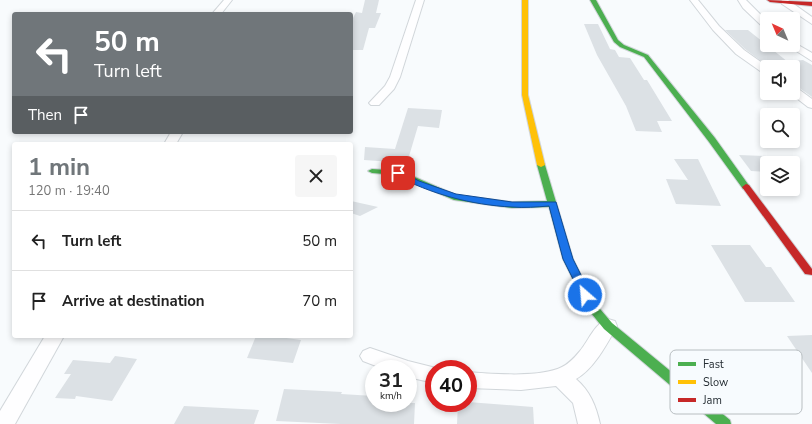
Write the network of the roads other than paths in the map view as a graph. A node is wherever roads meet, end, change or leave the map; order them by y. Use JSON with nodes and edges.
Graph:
{"nodes":[{"id":1,"x":228,"y":0,"type":"edge"},
{"id":2,"x":420,"y":0,"type":"edge"},
{"id":3,"x":525,"y":0,"type":"edge"},
{"id":4,"x":593,"y":0,"type":"edge"},
{"id":5,"x":694,"y":0,"type":"edge"},
{"id":6,"x":742,"y":0,"type":"edge"},
{"id":7,"x":770,"y":0,"type":"edge"},
{"id":8,"x":784,"y":2,"type":"junction"},
{"id":9,"x":812,"y":4,"type":"edge"},
{"id":10,"x":218,"y":12,"type":"edge"},
{"id":11,"x":760,"y":19,"type":"edge"},
{"id":12,"x":812,"y":21,"type":"edge"},
{"id":13,"x":800,"y":50,"type":"edge"},
{"id":14,"x":812,"y":58,"type":"edge"},
{"id":15,"x":760,"y":66,"type":"edge"},
{"id":16,"x":800,"y":96,"type":"edge"},
{"id":17,"x":375,"y":103,"type":"dead end"},
{"id":18,"x":812,"y":105,"type":"edge"},
{"id":19,"x":372,"y":171,"type":"dead end"},
{"id":20,"x":552,"y":204,"type":"junction"},
{"id":21,"x":809,"y":272,"type":"dead end"},
{"id":22,"x":608,"y":326,"type":"junction"},
{"id":23,"x":54,"y":338,"type":"edge"},
{"id":24,"x":370,"y":356,"type":"dead end"},
{"id":25,"x":382,"y":360,"type":"edge"},
{"id":26,"x":560,"y":378,"type":"junction"},
{"id":27,"x":670,"y":378,"type":"edge"},
{"id":28,"x":477,"y":381,"type":"edge"},
{"id":29,"x":713,"y":414,"type":"edge"},
{"id":30,"x":4,"y":424,"type":"edge"},
{"id":31,"x":589,"y":424,"type":"edge"},
{"id":32,"x":725,"y":424,"type":"edge"}],
"edges":[{"from":1,"to":10,"type":"street"},
{"from":2,"to":17,"type":"street"},
{"from":3,"to":20,"type":"main road"},
{"from":4,"to":21,"type":"main road"},
{"from":5,"to":15,"type":"street"},
{"from":6,"to":11,"type":"street"},
{"from":7,"to":8,"type":"main road"},
{"from":8,"to":9,"type":"main road"},
{"from":8,"to":12,"type":"street"},
{"from":13,"to":14,"type":"street"},
{"from":16,"to":18,"type":"street"},
{"from":19,"to":20,"type":"main road"},
{"from":20,"to":22,"type":"main road"},
{"from":22,"to":26,"type":"street"},
{"from":22,"to":27,"type":"main road"},
{"from":23,"to":30,"type":"street"},
{"from":24,"to":25,"type":"street"},
{"from":26,"to":28,"type":"street"},
{"from":26,"to":31,"type":"street"},
{"from":29,"to":32,"type":"main road"}]}
